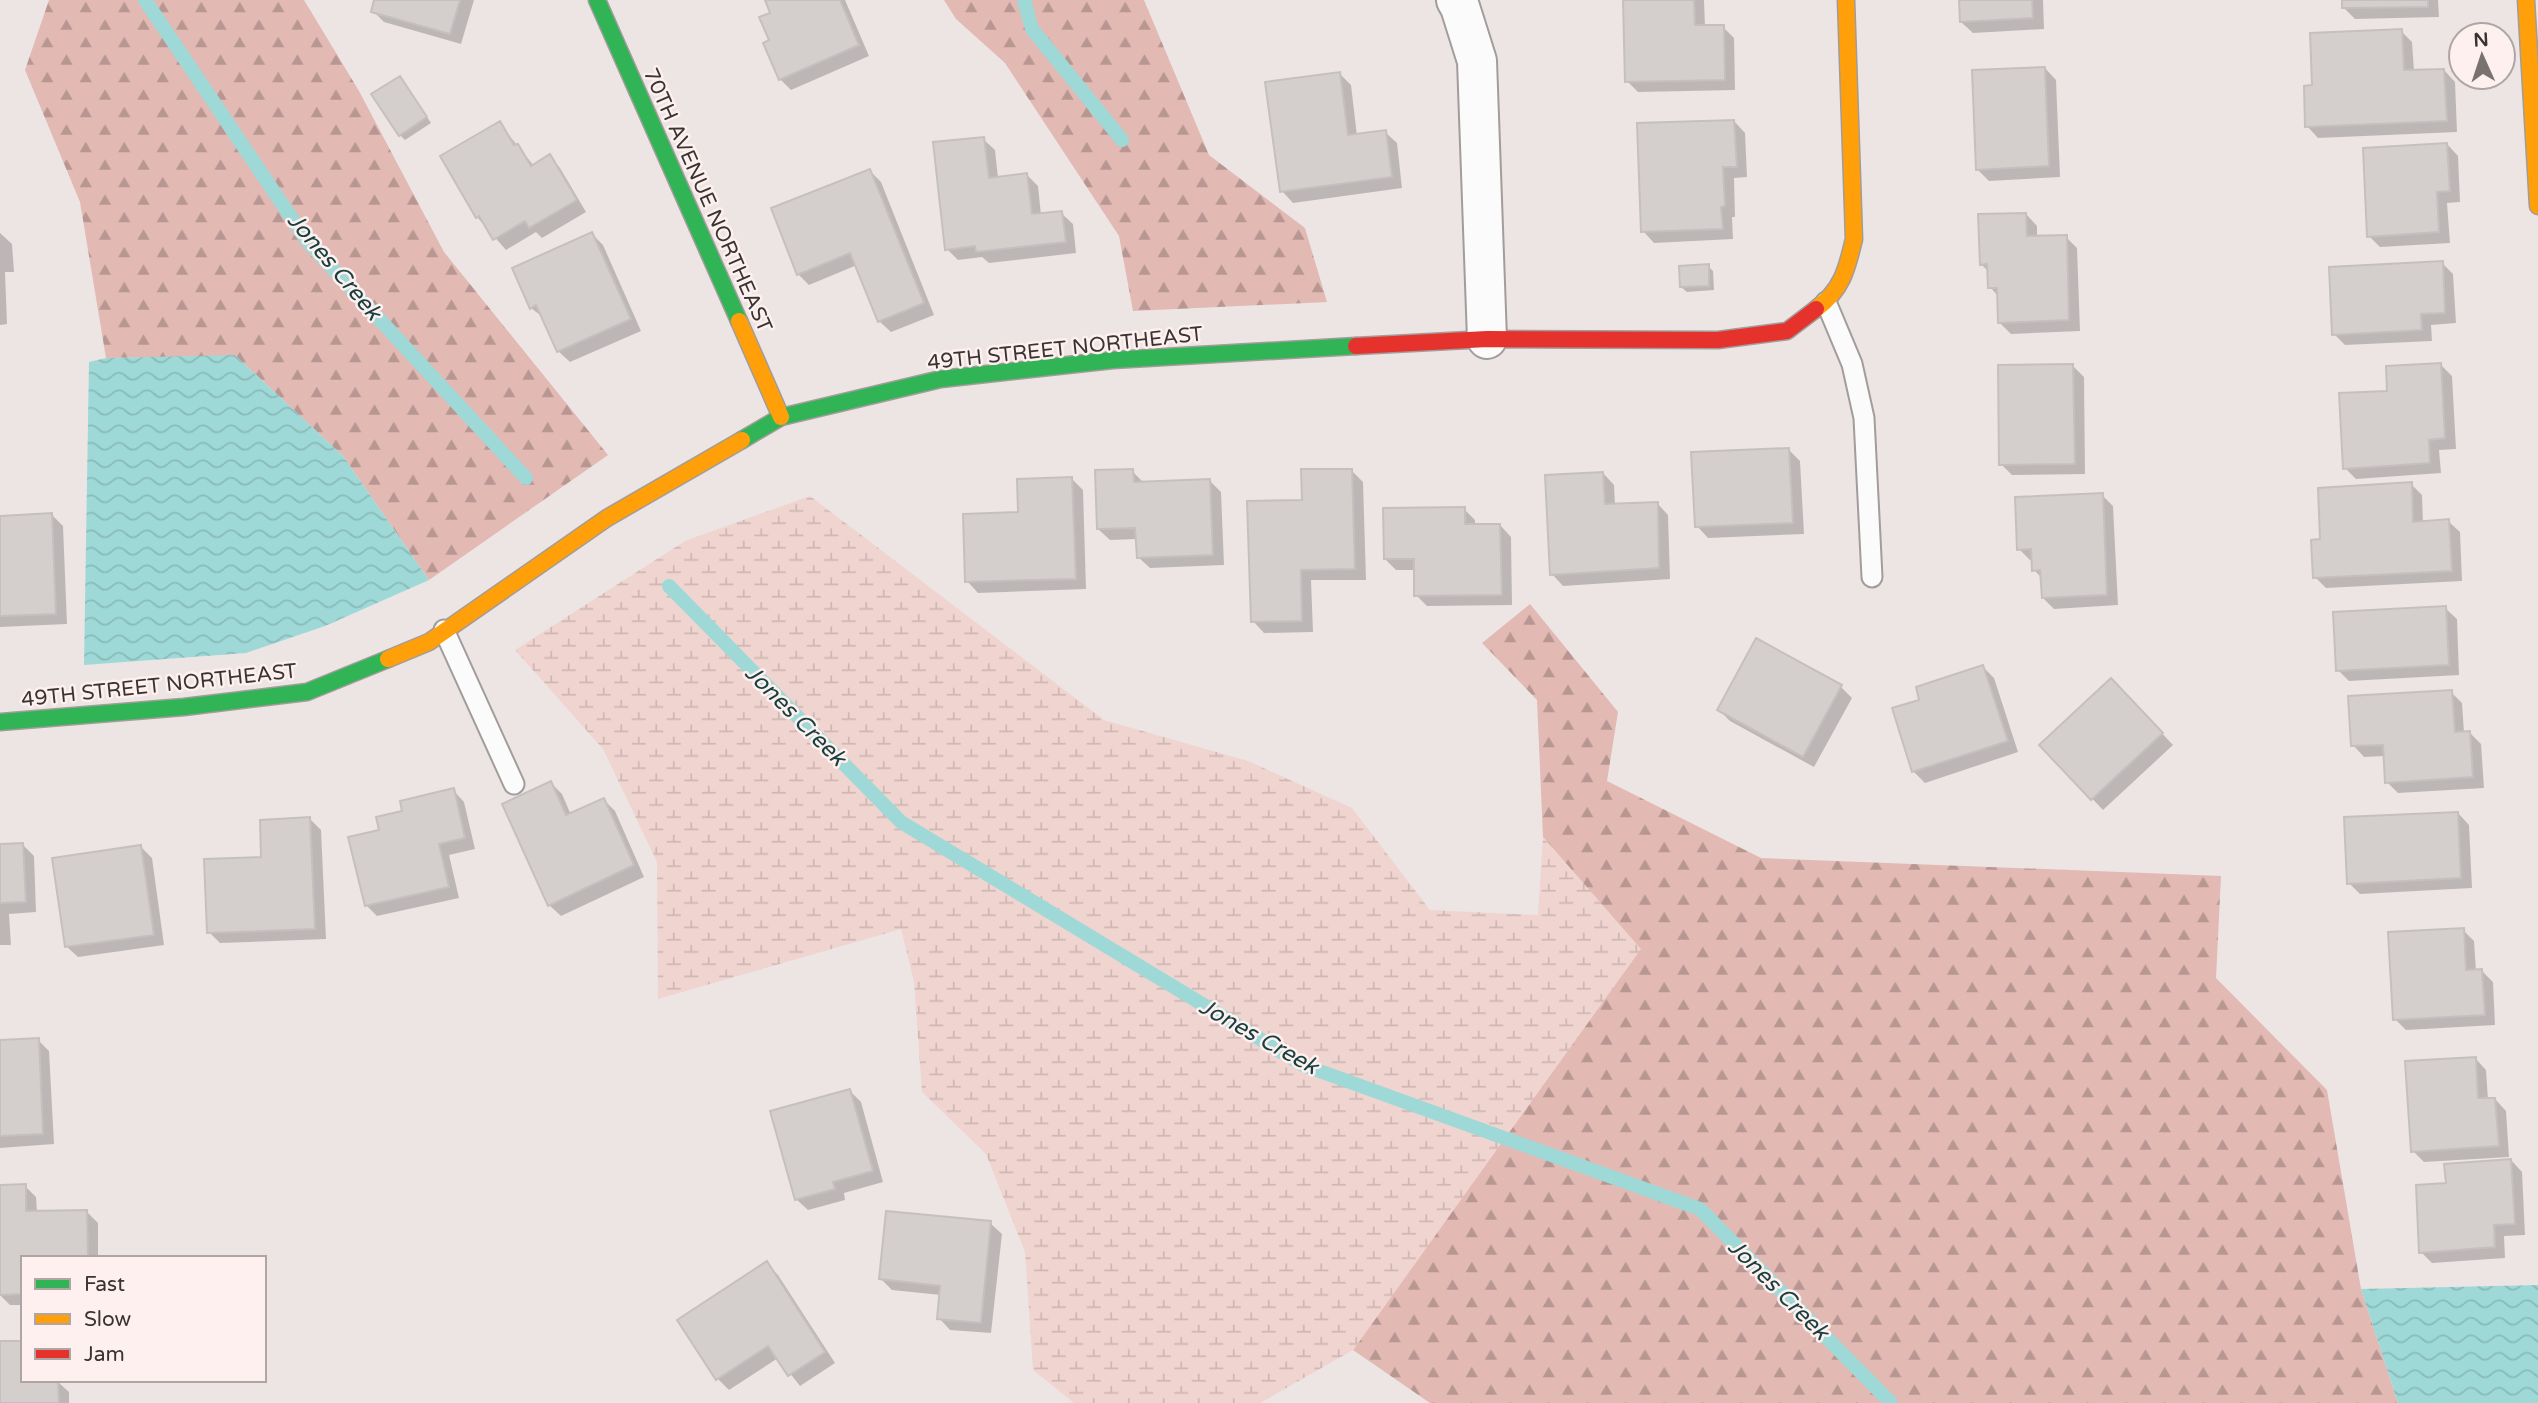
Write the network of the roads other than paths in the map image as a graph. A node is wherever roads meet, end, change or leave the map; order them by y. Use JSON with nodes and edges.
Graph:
{"nodes":[{"id":1,"x":597,"y":0,"type":"edge"},
{"id":2,"x":1456,"y":0,"type":"edge"},
{"id":3,"x":1846,"y":0,"type":"edge"},
{"id":4,"x":2526,"y":0,"type":"edge"},
{"id":5,"x":2538,"y":206,"type":"edge"},
{"id":6,"x":1826,"y":302,"type":"junction"},
{"id":7,"x":1487,"y":339,"type":"junction"},
{"id":8,"x":781,"y":417,"type":"junction"},
{"id":9,"x":1872,"y":577,"type":"dead end"},
{"id":10,"x":444,"y":630,"type":"junction"},
{"id":11,"x":0,"y":722,"type":"edge"},
{"id":12,"x":514,"y":784,"type":"dead end"}],
"edges":[{"from":1,"to":8,"type":"street","name":"70TH AVENUE NORTHEAST"},
{"from":2,"to":7,"type":"street"},
{"from":3,"to":6,"type":"street","name":"49TH STREET NORTHEAST"},
{"from":4,"to":5,"type":"street"},
{"from":6,"to":7,"type":"street","name":"49TH STREET NORTHEAST"},
{"from":6,"to":9,"type":"lane"},
{"from":7,"to":8,"type":"street","name":"49TH STREET NORTHEAST"},
{"from":8,"to":10,"type":"street","name":"49TH STREET NORTHEAST"},
{"from":10,"to":11,"type":"street","name":"49TH STREET NORTHEAST"},
{"from":10,"to":12,"type":"lane"}]}
